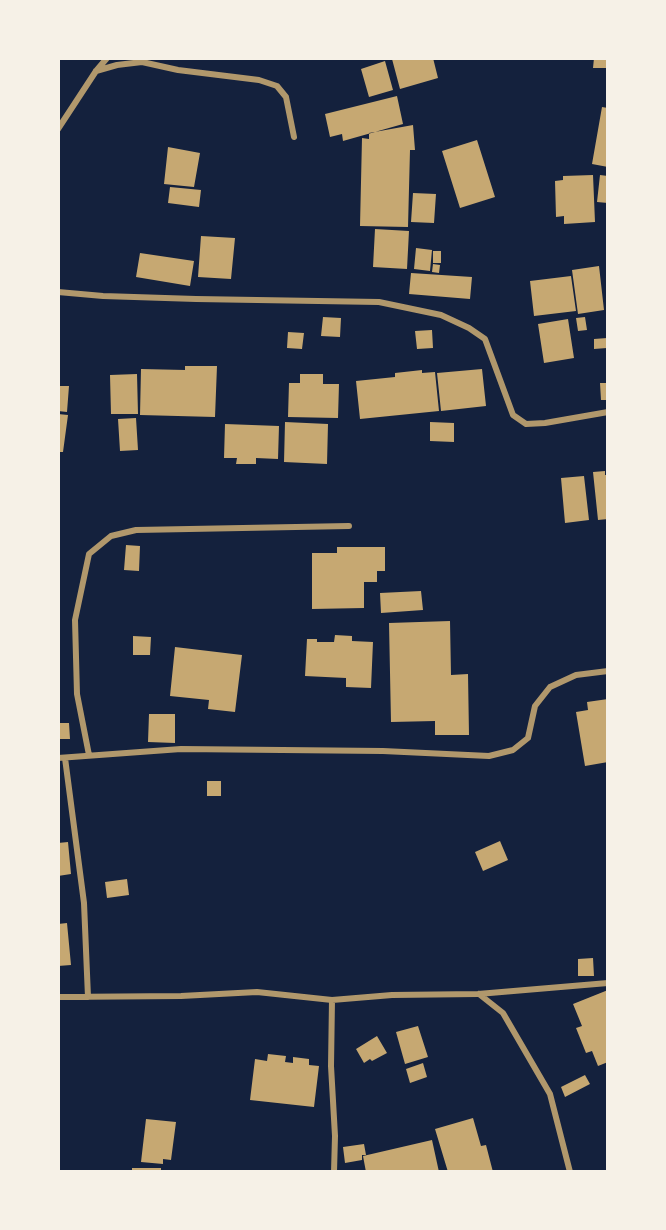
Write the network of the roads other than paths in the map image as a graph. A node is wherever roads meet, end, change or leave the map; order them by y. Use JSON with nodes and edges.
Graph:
{"nodes":[{"id":1,"x":107,"y":58,"type":"edge"},
{"id":2,"x":96,"y":71,"type":"junction"},
{"id":3,"x":58,"y":129,"type":"edge"},
{"id":4,"x":294,"y":137,"type":"dead end"},
{"id":5,"x":58,"y":292,"type":"edge"},
{"id":6,"x":608,"y":412,"type":"edge"},
{"id":7,"x":349,"y":526,"type":"dead end"},
{"id":8,"x":608,"y":671,"type":"edge"},
{"id":9,"x":89,"y":755,"type":"junction"},
{"id":10,"x":62,"y":758,"type":"edge"},
{"id":11,"x":608,"y":983,"type":"edge"},
{"id":12,"x":478,"y":994,"type":"junction"},
{"id":13,"x":58,"y":997,"type":"edge"},
{"id":14,"x":88,"y":997,"type":"junction"},
{"id":15,"x":332,"y":1000,"type":"junction"},
{"id":16,"x":334,"y":1172,"type":"edge"},
{"id":17,"x":570,"y":1172,"type":"edge"}],
"edges":[{"from":1,"to":2,"type":"street"},
{"from":2,"to":3,"type":"street"},
{"from":2,"to":4,"type":"street"},
{"from":5,"to":6,"type":"street"},
{"from":7,"to":9,"type":"street"},
{"from":8,"to":9,"type":"street"},
{"from":9,"to":10,"type":"street"},
{"from":10,"to":14,"type":"street"},
{"from":11,"to":12,"type":"street"},
{"from":12,"to":15,"type":"street"},
{"from":12,"to":17,"type":"street"},
{"from":13,"to":14,"type":"street"},
{"from":14,"to":15,"type":"street"},
{"from":15,"to":16,"type":"street"}]}
